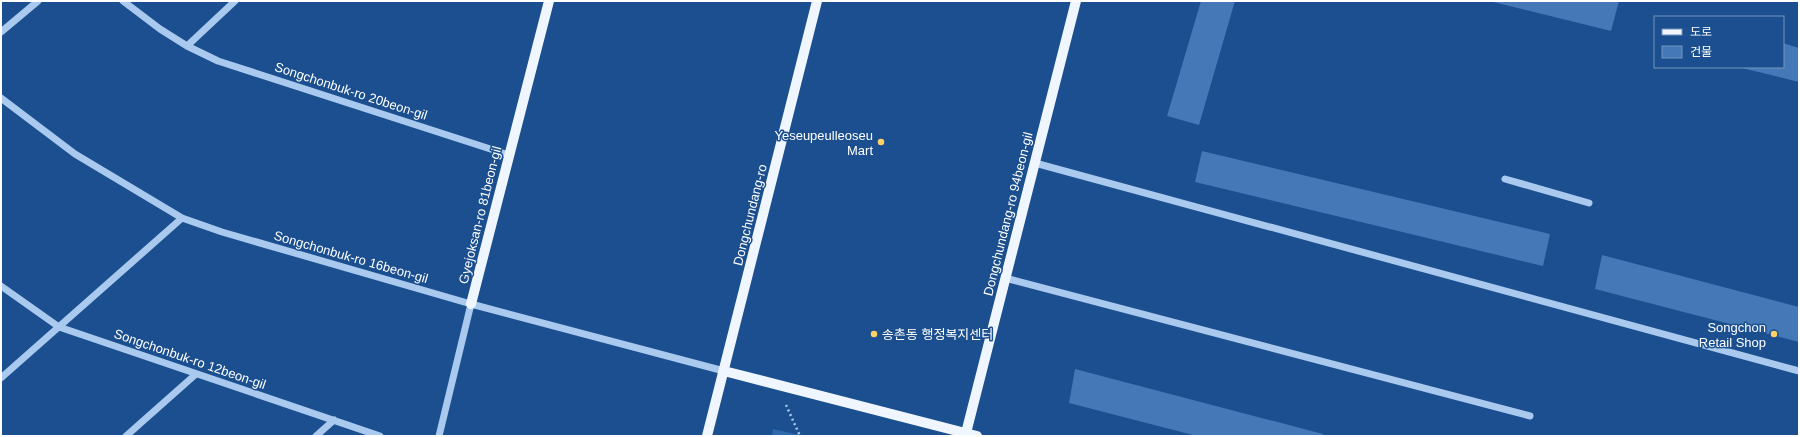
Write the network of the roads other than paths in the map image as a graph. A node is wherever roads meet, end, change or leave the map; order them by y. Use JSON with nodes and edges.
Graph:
{"nodes":[{"id":1,"x":38,"y":1,"type":"edge"},
{"id":2,"x":123,"y":1,"type":"edge"},
{"id":3,"x":235,"y":1,"type":"edge"},
{"id":4,"x":548,"y":1,"type":"edge"},
{"id":5,"x":817,"y":1,"type":"edge"},
{"id":6,"x":1076,"y":1,"type":"edge"},
{"id":7,"x":1,"y":32,"type":"edge"},
{"id":8,"x":187,"y":46,"type":"junction"},
{"id":9,"x":1,"y":98,"type":"edge"},
{"id":10,"x":509,"y":155,"type":"junction"},
{"id":11,"x":1035,"y":163,"type":"junction"},
{"id":12,"x":1504,"y":179,"type":"dead end"},
{"id":13,"x":1589,"y":204,"type":"dead end"},
{"id":14,"x":182,"y":218,"type":"junction"},
{"id":15,"x":1006,"y":278,"type":"junction"},
{"id":16,"x":1,"y":286,"type":"edge"},
{"id":17,"x":471,"y":304,"type":"junction"},
{"id":18,"x":59,"y":327,"type":"junction"},
{"id":19,"x":724,"y":370,"type":"junction"},
{"id":20,"x":1799,"y":371,"type":"edge"},
{"id":21,"x":196,"y":374,"type":"junction"},
{"id":22,"x":1,"y":378,"type":"edge"},
{"id":23,"x":1530,"y":416,"type":"dead end"},
{"id":24,"x":334,"y":420,"type":"junction"},
{"id":25,"x":966,"y":433,"type":"junction"},
{"id":26,"x":126,"y":436,"type":"edge"},
{"id":27,"x":316,"y":436,"type":"edge"},
{"id":28,"x":380,"y":436,"type":"edge"},
{"id":29,"x":439,"y":436,"type":"edge"},
{"id":30,"x":707,"y":436,"type":"edge"},
{"id":31,"x":977,"y":436,"type":"edge"}],
"edges":[{"from":1,"to":7,"type":"street"},
{"from":2,"to":8,"type":"street","name":"Songchonbuk-ro 20beon-gil"},
{"from":3,"to":8,"type":"street"},
{"from":4,"to":10,"type":"main road","name":"Gyejoksan-ro 81beon-gil"},
{"from":5,"to":19,"type":"main road","name":"Dongchundang-ro"},
{"from":6,"to":11,"type":"main road","name":"Dongchundang-ro 94beon-gil"},
{"from":8,"to":10,"type":"street","name":"Songchonbuk-ro 20beon-gil"},
{"from":9,"to":14,"type":"street","name":"Songchonbuk-ro 16beon-gil"},
{"from":10,"to":17,"type":"main road","name":"Gyejoksan-ro 81beon-gil"},
{"from":11,"to":15,"type":"main road","name":"Dongchundang-ro 94beon-gil"},
{"from":11,"to":20,"type":"street"},
{"from":12,"to":13,"type":"street"},
{"from":14,"to":17,"type":"street","name":"Songchonbuk-ro 16beon-gil"},
{"from":14,"to":18,"type":"street"},
{"from":15,"to":23,"type":"street"},
{"from":15,"to":25,"type":"main road","name":"Dongchundang-ro 94beon-gil"},
{"from":16,"to":18,"type":"street","name":"Songchonbuk-ro 12beon-gil"},
{"from":17,"to":19,"type":"street","name":"Songchonbuk-ro 16beon-gil"},
{"from":17,"to":29,"type":"street","name":"Gyejoksan-ro 81beon-gil"},
{"from":18,"to":21,"type":"street","name":"Songchonbuk-ro 12beon-gil"},
{"from":18,"to":22,"type":"street"},
{"from":19,"to":25,"type":"main road"},
{"from":19,"to":30,"type":"main road","name":"Dongchundang-ro"},
{"from":21,"to":24,"type":"street","name":"Songchonbuk-ro 12beon-gil"},
{"from":21,"to":26,"type":"street"},
{"from":24,"to":27,"type":"street"},
{"from":24,"to":28,"type":"street","name":"Songchonbuk-ro 12beon-gil"},
{"from":25,"to":31,"type":"main road"}]}
